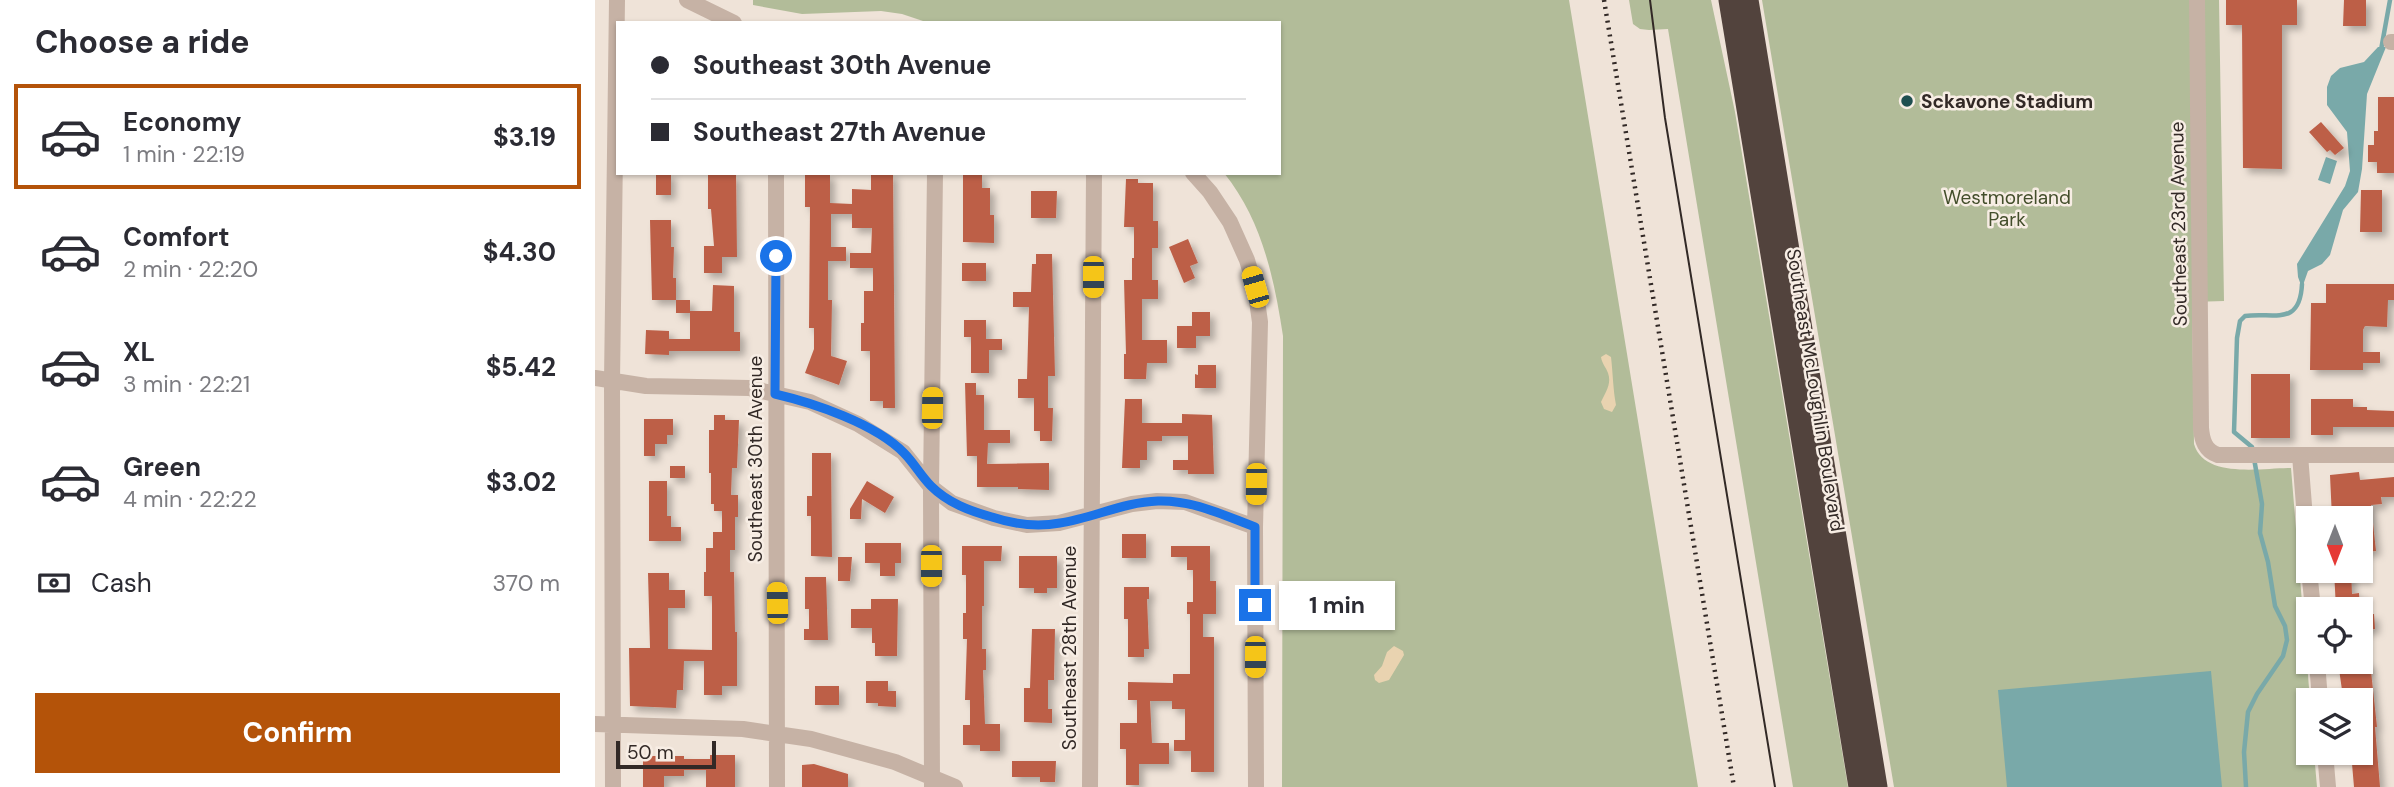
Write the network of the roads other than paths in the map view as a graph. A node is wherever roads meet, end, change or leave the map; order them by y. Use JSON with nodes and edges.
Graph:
{"nodes":[{"id":1,"x":617,"y":0,"type":"edge"},
{"id":2,"x":687,"y":0,"type":"edge"},
{"id":3,"x":1729,"y":0,"type":"edge"},
{"id":4,"x":1748,"y":0,"type":"edge"},
{"id":5,"x":2197,"y":0,"type":"edge"},
{"id":6,"x":617,"y":21,"type":"edge"},
{"id":7,"x":729,"y":21,"type":"edge"},
{"id":8,"x":616,"y":76,"type":"edge"},
{"id":9,"x":776,"y":175,"type":"edge"},
{"id":10,"x":935,"y":175,"type":"edge"},
{"id":11,"x":1094,"y":175,"type":"edge"},
{"id":12,"x":1195,"y":175,"type":"edge"},
{"id":13,"x":595,"y":378,"type":"edge"},
{"id":14,"x":612,"y":381,"type":"junction"},
{"id":15,"x":775,"y":394,"type":"junction"},
{"id":16,"x":2300,"y":456,"type":"junction"},
{"id":17,"x":2394,"y":456,"type":"edge"},
{"id":18,"x":931,"y":486,"type":"junction"},
{"id":19,"x":2304,"y":506,"type":"edge"},
{"id":20,"x":1091,"y":515,"type":"junction"},
{"id":21,"x":1255,"y":527,"type":"junction"},
{"id":22,"x":595,"y":724,"type":"edge"},
{"id":23,"x":613,"y":726,"type":"junction"},
{"id":24,"x":778,"y":733,"type":"junction"},
{"id":25,"x":2326,"y":765,"type":"edge"},
{"id":26,"x":932,"y":782,"type":"edge"},
{"id":27,"x":613,"y":787,"type":"edge"},
{"id":28,"x":777,"y":787,"type":"edge"},
{"id":29,"x":955,"y":787,"type":"edge"},
{"id":30,"x":1090,"y":787,"type":"edge"},
{"id":31,"x":1256,"y":787,"type":"edge"},
{"id":32,"x":1859,"y":787,"type":"edge"},
{"id":33,"x":1877,"y":787,"type":"edge"},
{"id":34,"x":2328,"y":787,"type":"edge"}],
"edges":[{"from":1,"to":6,"type":"street"},
{"from":2,"to":7,"type":"street"},
{"from":3,"to":32,"type":"highway","name":"Southeast McLoughlin Boulevard"},
{"from":4,"to":33,"type":"highway","name":"Southeast McLoughlin Boulevard"},
{"from":5,"to":16,"type":"street","name":"Southeast 23rd Avenue"},
{"from":8,"to":14,"type":"street"},
{"from":9,"to":15,"type":"street","name":"Southeast 30th Avenue"},
{"from":10,"to":18,"type":"street"},
{"from":11,"to":20,"type":"street","name":"Southeast 28th Avenue"},
{"from":12,"to":21,"type":"street"},
{"from":13,"to":14,"type":"street"},
{"from":14,"to":15,"type":"street"},
{"from":14,"to":23,"type":"street"},
{"from":15,"to":18,"type":"street"},
{"from":15,"to":24,"type":"street","name":"Southeast 30th Avenue"},
{"from":16,"to":17,"type":"street"},
{"from":16,"to":19,"type":"street"},
{"from":18,"to":20,"type":"street"},
{"from":18,"to":26,"type":"street"},
{"from":20,"to":21,"type":"street"},
{"from":20,"to":30,"type":"street","name":"Southeast 28th Avenue"},
{"from":21,"to":31,"type":"street"},
{"from":22,"to":23,"type":"street"},
{"from":23,"to":24,"type":"street"},
{"from":23,"to":27,"type":"street"},
{"from":24,"to":26,"type":"street"},
{"from":24,"to":28,"type":"street","name":"Southeast 30th Avenue"},
{"from":25,"to":34,"type":"street"},
{"from":26,"to":29,"type":"street"}]}
